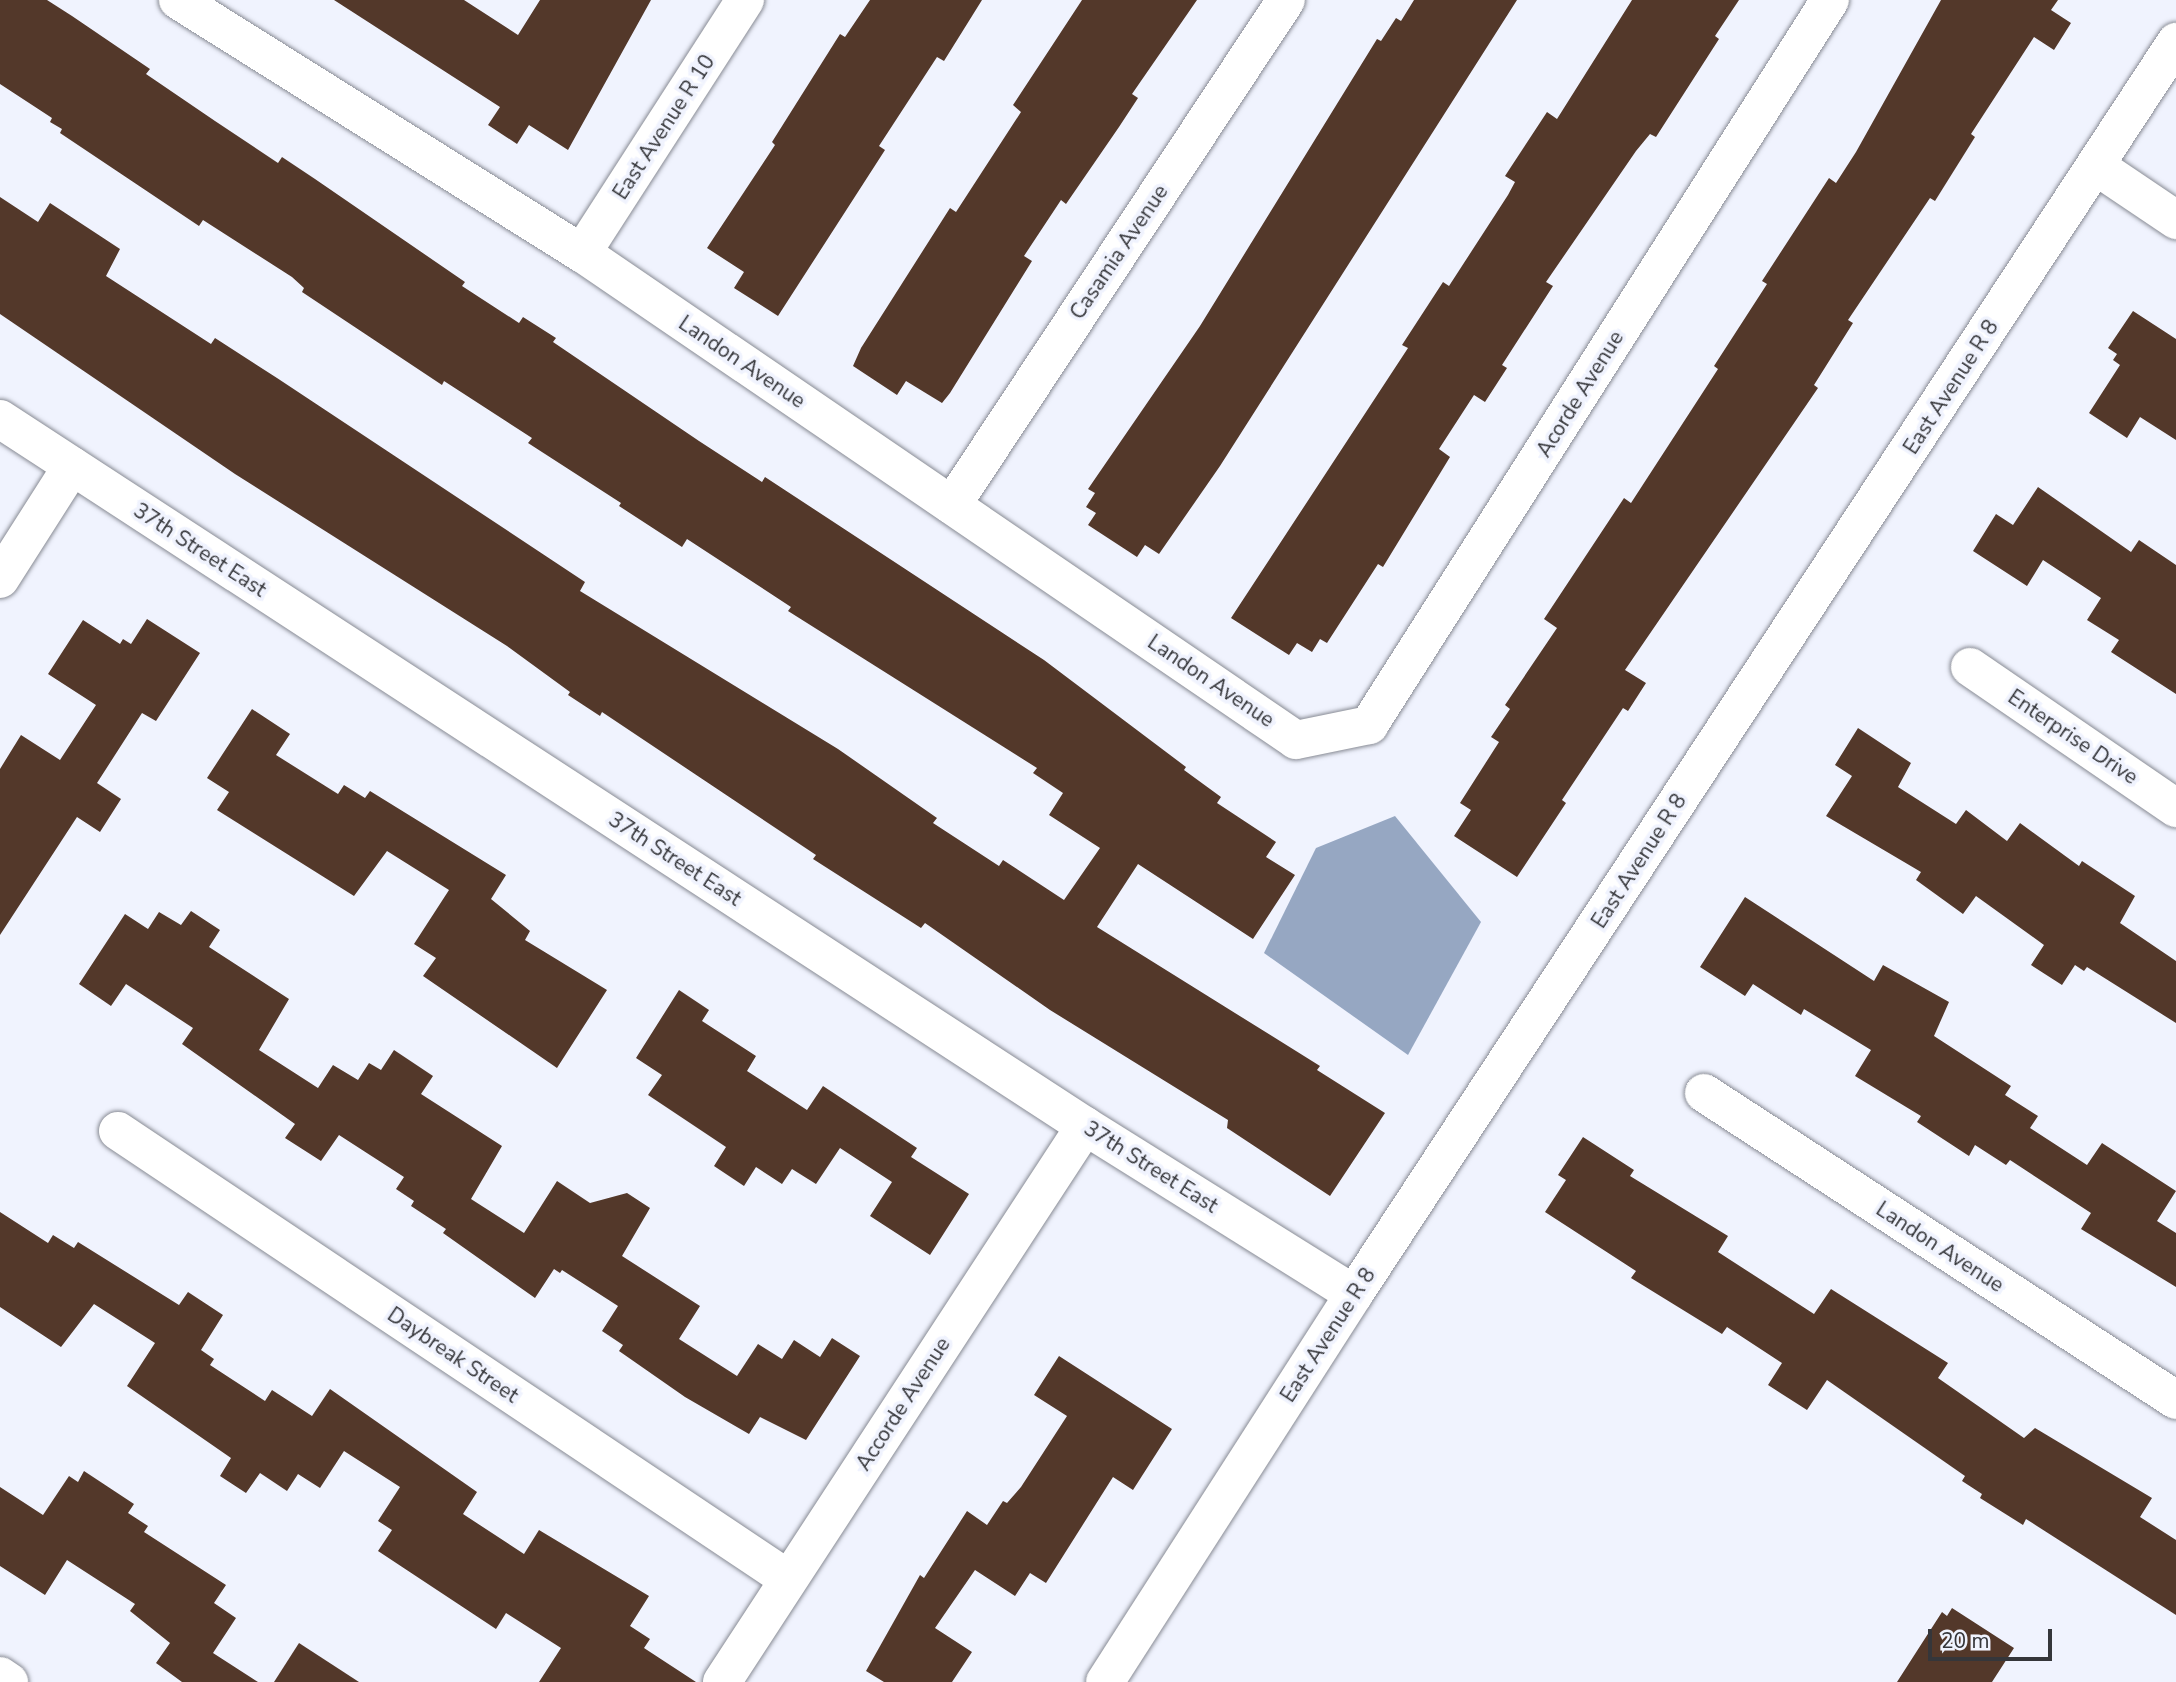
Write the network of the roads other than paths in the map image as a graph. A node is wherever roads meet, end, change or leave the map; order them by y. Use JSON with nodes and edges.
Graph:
{"nodes":[{"id":1,"x":745,"y":0,"type":"edge"},
{"id":2,"x":1286,"y":0,"type":"edge"},
{"id":3,"x":1830,"y":0,"type":"edge"},
{"id":4,"x":188,"y":3,"type":"edge"},
{"id":5,"x":2176,"y":42,"type":"edge"},
{"id":6,"x":2096,"y":166,"type":"junction"},
{"id":7,"x":2176,"y":220,"type":"edge"},
{"id":8,"x":582,"y":253,"type":"junction"},
{"id":9,"x":0,"y":419,"type":"edge"},
{"id":10,"x":72,"y":466,"type":"junction"},
{"id":11,"x":952,"y":505,"type":"junction"},
{"id":12,"x":0,"y":579,"type":"edge"},
{"id":13,"x":1970,"y":667,"type":"dead end"},
{"id":14,"x":1296,"y":740,"type":"joint"},
{"id":15,"x":2176,"y":808,"type":"edge"},
{"id":16,"x":1704,"y":1093,"type":"dead end"},
{"id":17,"x":1085,"y":1126,"type":"junction"},
{"id":18,"x":118,"y":1131,"type":"dead end"},
{"id":19,"x":1354,"y":1294,"type":"junction"},
{"id":20,"x":2176,"y":1400,"type":"edge"},
{"id":21,"x":788,"y":1579,"type":"junction"},
{"id":22,"x":0,"y":1676,"type":"edge"},
{"id":23,"x":9,"y":1682,"type":"edge"},
{"id":24,"x":722,"y":1682,"type":"edge"},
{"id":25,"x":1105,"y":1682,"type":"edge"}],
"edges":[{"from":1,"to":8,"type":"street","name":"East Avenue R 10"},
{"from":2,"to":11,"type":"street","name":"Casamia Avenue"},
{"from":3,"to":14,"type":"street","name":"Acorde Avenue"},
{"from":4,"to":8,"type":"street","name":"Landon Avenue"},
{"from":5,"to":6,"type":"street","name":"East Avenue R 8"},
{"from":6,"to":7,"type":"street"},
{"from":6,"to":19,"type":"street","name":"East Avenue R 8"},
{"from":8,"to":11,"type":"street","name":"Landon Avenue"},
{"from":9,"to":10,"type":"street","name":"37th Street East"},
{"from":10,"to":12,"type":"street"},
{"from":10,"to":17,"type":"street","name":"37th Street East"},
{"from":11,"to":14,"type":"street","name":"Landon Avenue"},
{"from":13,"to":15,"type":"street","name":"Enterprise Drive"},
{"from":16,"to":20,"type":"street","name":"Landon Avenue"},
{"from":17,"to":19,"type":"street","name":"37th Street East"},
{"from":17,"to":21,"type":"street","name":"Accorde Avenue"},
{"from":18,"to":21,"type":"street","name":"Daybreak Street"},
{"from":19,"to":25,"type":"street","name":"East Avenue R 8"},
{"from":21,"to":24,"type":"street","name":"Accorde Avenue"},
{"from":22,"to":23,"type":"street"}]}
